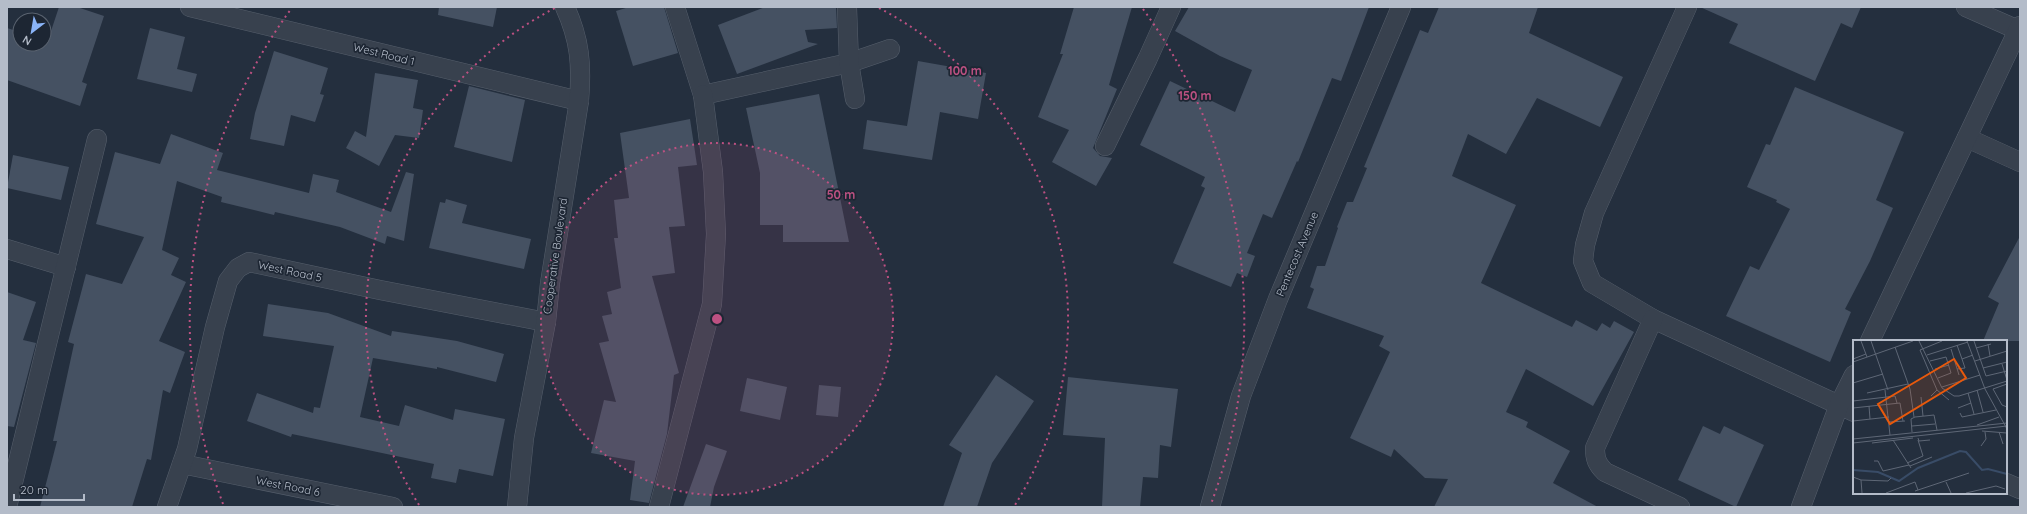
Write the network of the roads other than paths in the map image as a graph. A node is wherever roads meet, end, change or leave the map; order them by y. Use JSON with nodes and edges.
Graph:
{"nodes":[{"id":1,"x":190,"y":7,"type":"edge"},
{"id":2,"x":565,"y":7,"type":"edge"},
{"id":3,"x":675,"y":7,"type":"edge"},
{"id":4,"x":848,"y":7,"type":"edge"},
{"id":5,"x":1171,"y":7,"type":"edge"},
{"id":6,"x":1401,"y":7,"type":"edge"},
{"id":7,"x":1687,"y":7,"type":"edge"},
{"id":8,"x":1966,"y":7,"type":"edge"},
{"id":9,"x":2019,"y":28,"type":"edge"},
{"id":10,"x":890,"y":49,"type":"dead end"},
{"id":11,"x":849,"y":63,"type":"junction"},
{"id":12,"x":703,"y":95,"type":"junction"},
{"id":13,"x":855,"y":99,"type":"dead end"},
{"id":14,"x":579,"y":101,"type":"junction"},
{"id":15,"x":1966,"y":138,"type":"junction"},
{"id":16,"x":97,"y":140,"type":"dead end"},
{"id":17,"x":1105,"y":146,"type":"dead end"},
{"id":18,"x":2020,"y":162,"type":"edge"},
{"id":19,"x":7,"y":249,"type":"edge"},
{"id":20,"x":66,"y":267,"type":"junction"},
{"id":21,"x":1653,"y":318,"type":"junction"},
{"id":22,"x":546,"y":322,"type":"junction"},
{"id":23,"x":1870,"y":340,"type":"edge"},
{"id":24,"x":1853,"y":379,"type":"edge"},
{"id":25,"x":1846,"y":408,"type":"edge"},
{"id":26,"x":182,"y":464,"type":"junction"},
{"id":27,"x":2007,"y":483,"type":"edge"},
{"id":28,"x":2020,"y":489,"type":"edge"},
{"id":29,"x":7,"y":507,"type":"edge"},
{"id":30,"x":167,"y":507,"type":"edge"},
{"id":31,"x":393,"y":507,"type":"edge"},
{"id":32,"x":517,"y":507,"type":"edge"},
{"id":33,"x":660,"y":507,"type":"edge"},
{"id":34,"x":1210,"y":507,"type":"edge"},
{"id":35,"x":1680,"y":507,"type":"edge"},
{"id":36,"x":1801,"y":507,"type":"edge"}],
"edges":[{"from":1,"to":14,"type":"street","name":"West Road 1"},
{"from":2,"to":14,"type":"street","name":"Cooperative Boulevard"},
{"from":3,"to":12,"type":"street"},
{"from":4,"to":11,"type":"street"},
{"from":5,"to":17,"type":"street"},
{"from":6,"to":34,"type":"street","name":"Pentecost Avenue"},
{"from":7,"to":21,"type":"street"},
{"from":8,"to":9,"type":"street"},
{"from":9,"to":15,"type":"street"},
{"from":10,"to":11,"type":"street"},
{"from":11,"to":12,"type":"street"},
{"from":11,"to":13,"type":"street"},
{"from":12,"to":33,"type":"street"},
{"from":14,"to":22,"type":"street","name":"Cooperative Boulevard"},
{"from":15,"to":18,"type":"street"},
{"from":15,"to":23,"type":"street"},
{"from":16,"to":20,"type":"street"},
{"from":19,"to":20,"type":"street"},
{"from":20,"to":29,"type":"street"},
{"from":21,"to":25,"type":"street"},
{"from":21,"to":35,"type":"street"},
{"from":22,"to":26,"type":"street","name":"West Road 5"},
{"from":22,"to":32,"type":"street","name":"Cooperative Boulevard"},
{"from":24,"to":25,"type":"street"},
{"from":25,"to":36,"type":"street"},
{"from":26,"to":30,"type":"street"},
{"from":26,"to":31,"type":"street","name":"West Road 6"},
{"from":27,"to":28,"type":"street"}]}
